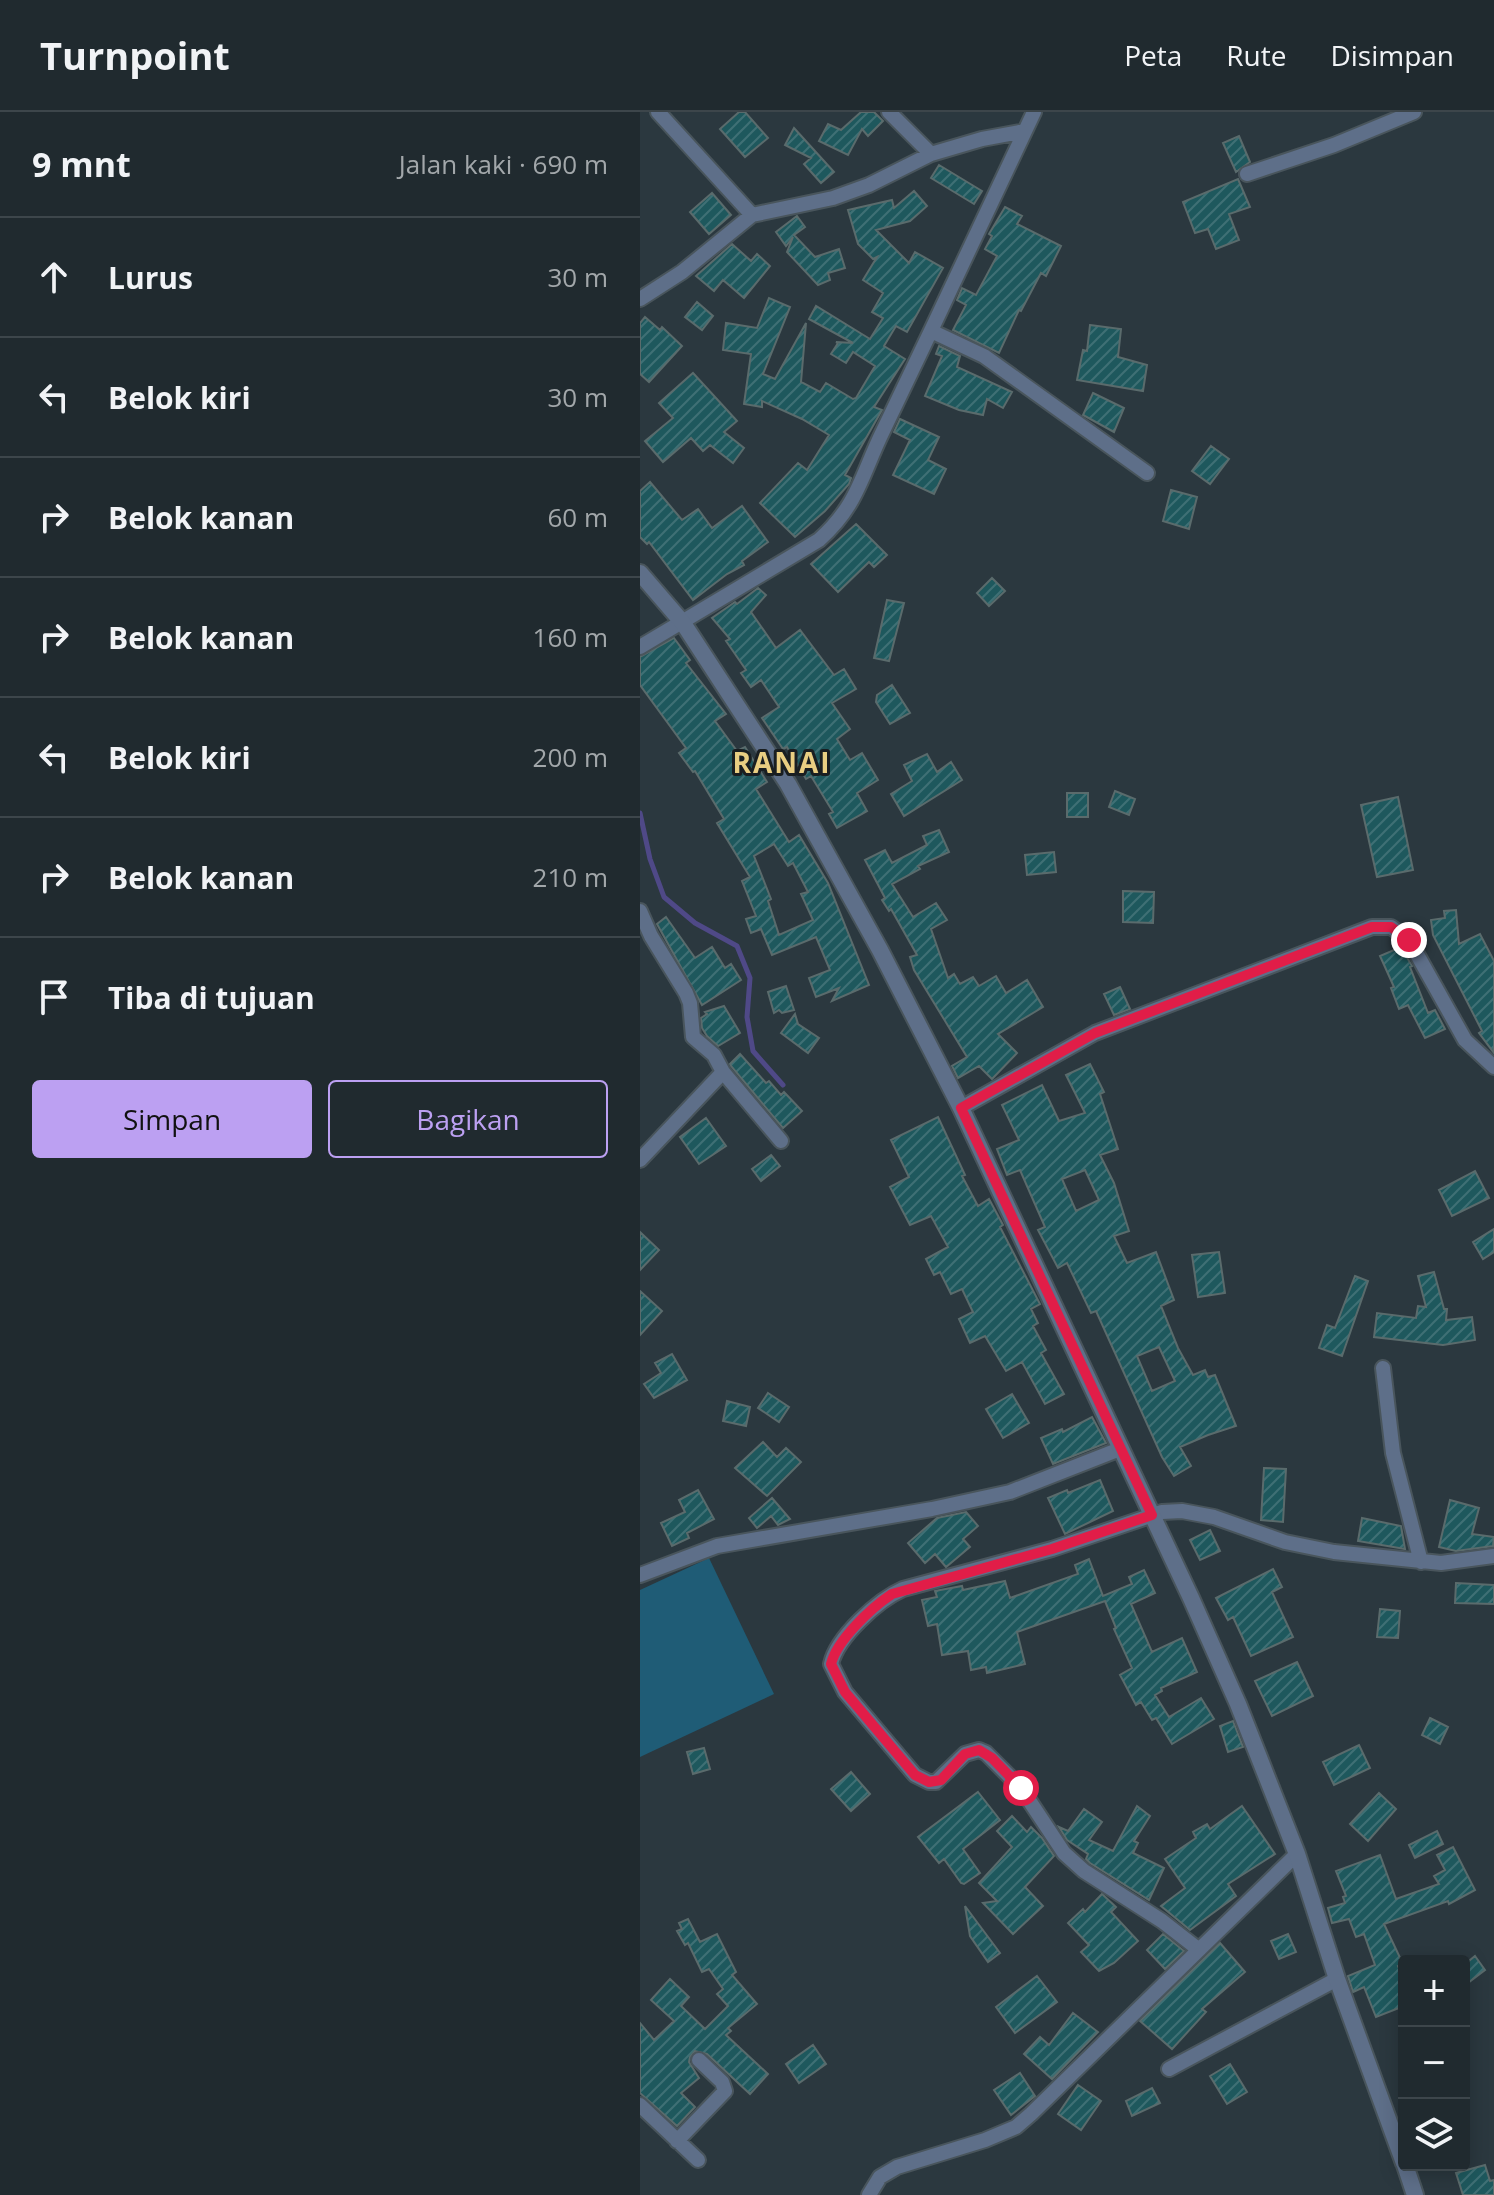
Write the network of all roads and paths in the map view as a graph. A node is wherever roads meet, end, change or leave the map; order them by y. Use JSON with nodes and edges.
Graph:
{"nodes":[{"id":1,"x":658,"y":112,"type":"edge"},
{"id":2,"x":889,"y":112,"type":"edge"},
{"id":3,"x":1034,"y":112,"type":"edge"},
{"id":4,"x":1414,"y":112,"type":"edge"},
{"id":5,"x":1025,"y":131,"type":"junction"},
{"id":6,"x":931,"y":154,"type":"junction"},
{"id":7,"x":1247,"y":174,"type":"dead end"},
{"id":8,"x":752,"y":215,"type":"junction"},
{"id":9,"x":640,"y":299,"type":"edge"},
{"id":10,"x":931,"y":331,"type":"junction"},
{"id":11,"x":1147,"y":473,"type":"dead end"},
{"id":12,"x":640,"y":573,"type":"edge"},
{"id":13,"x":683,"y":623,"type":"junction"},
{"id":14,"x":640,"y":647,"type":"edge"},
{"id":15,"x":640,"y":911,"type":"edge"},
{"id":16,"x":1494,"y":1067,"type":"edge"},
{"id":17,"x":723,"y":1072,"type":"junction"},
{"id":18,"x":961,"y":1108,"type":"junction"},
{"id":19,"x":781,"y":1141,"type":"dead end"},
{"id":20,"x":640,"y":1160,"type":"edge"},
{"id":21,"x":1383,"y":1368,"type":"dead end"},
{"id":22,"x":1120,"y":1449,"type":"junction"},
{"id":23,"x":1152,"y":1515,"type":"junction"},
{"id":24,"x":1494,"y":1556,"type":"edge"},
{"id":25,"x":1421,"y":1562,"type":"junction"},
{"id":26,"x":640,"y":1575,"type":"edge"},
{"id":27,"x":1297,"y":1854,"type":"junction"},
{"id":28,"x":1198,"y":1949,"type":"junction"},
{"id":29,"x":1337,"y":1979,"type":"junction"},
{"id":30,"x":699,"y":2060,"type":"dead end"},
{"id":31,"x":1169,"y":2069,"type":"dead end"},
{"id":32,"x":640,"y":2105,"type":"edge"},
{"id":33,"x":677,"y":2141,"type":"junction"},
{"id":34,"x":1398,"y":2147,"type":"edge"},
{"id":35,"x":698,"y":2160,"type":"dead end"},
{"id":36,"x":1406,"y":2171,"type":"edge"},
{"id":37,"x":869,"y":2195,"type":"edge"},
{"id":38,"x":1415,"y":2195,"type":"edge"}],
"edges":[{"from":1,"to":8,"type":"street"},
{"from":2,"to":6,"type":"street"},
{"from":3,"to":5,"type":"street"},
{"from":4,"to":7,"type":"street"},
{"from":5,"to":6,"type":"street"},
{"from":5,"to":10,"type":"street"},
{"from":6,"to":8,"type":"street"},
{"from":8,"to":9,"type":"street"},
{"from":10,"to":11,"type":"street"},
{"from":10,"to":13,"type":"street"},
{"from":12,"to":13,"type":"street"},
{"from":13,"to":14,"type":"street"},
{"from":13,"to":18,"type":"street"},
{"from":15,"to":17,"type":"street"},
{"from":16,"to":18,"type":"street"},
{"from":17,"to":19,"type":"street"},
{"from":17,"to":20,"type":"street"},
{"from":18,"to":22,"type":"street"},
{"from":21,"to":25,"type":"street"},
{"from":22,"to":23,"type":"street"},
{"from":22,"to":26,"type":"street"},
{"from":23,"to":25,"type":"street"},
{"from":23,"to":27,"type":"street"},
{"from":23,"to":28,"type":"street"},
{"from":24,"to":25,"type":"street"},
{"from":27,"to":28,"type":"street"},
{"from":27,"to":29,"type":"street"},
{"from":28,"to":37,"type":"street"},
{"from":29,"to":31,"type":"street"},
{"from":29,"to":34,"type":"street"},
{"from":30,"to":33,"type":"street"},
{"from":32,"to":33,"type":"street"},
{"from":33,"to":35,"type":"street"},
{"from":36,"to":38,"type":"street"}]}
